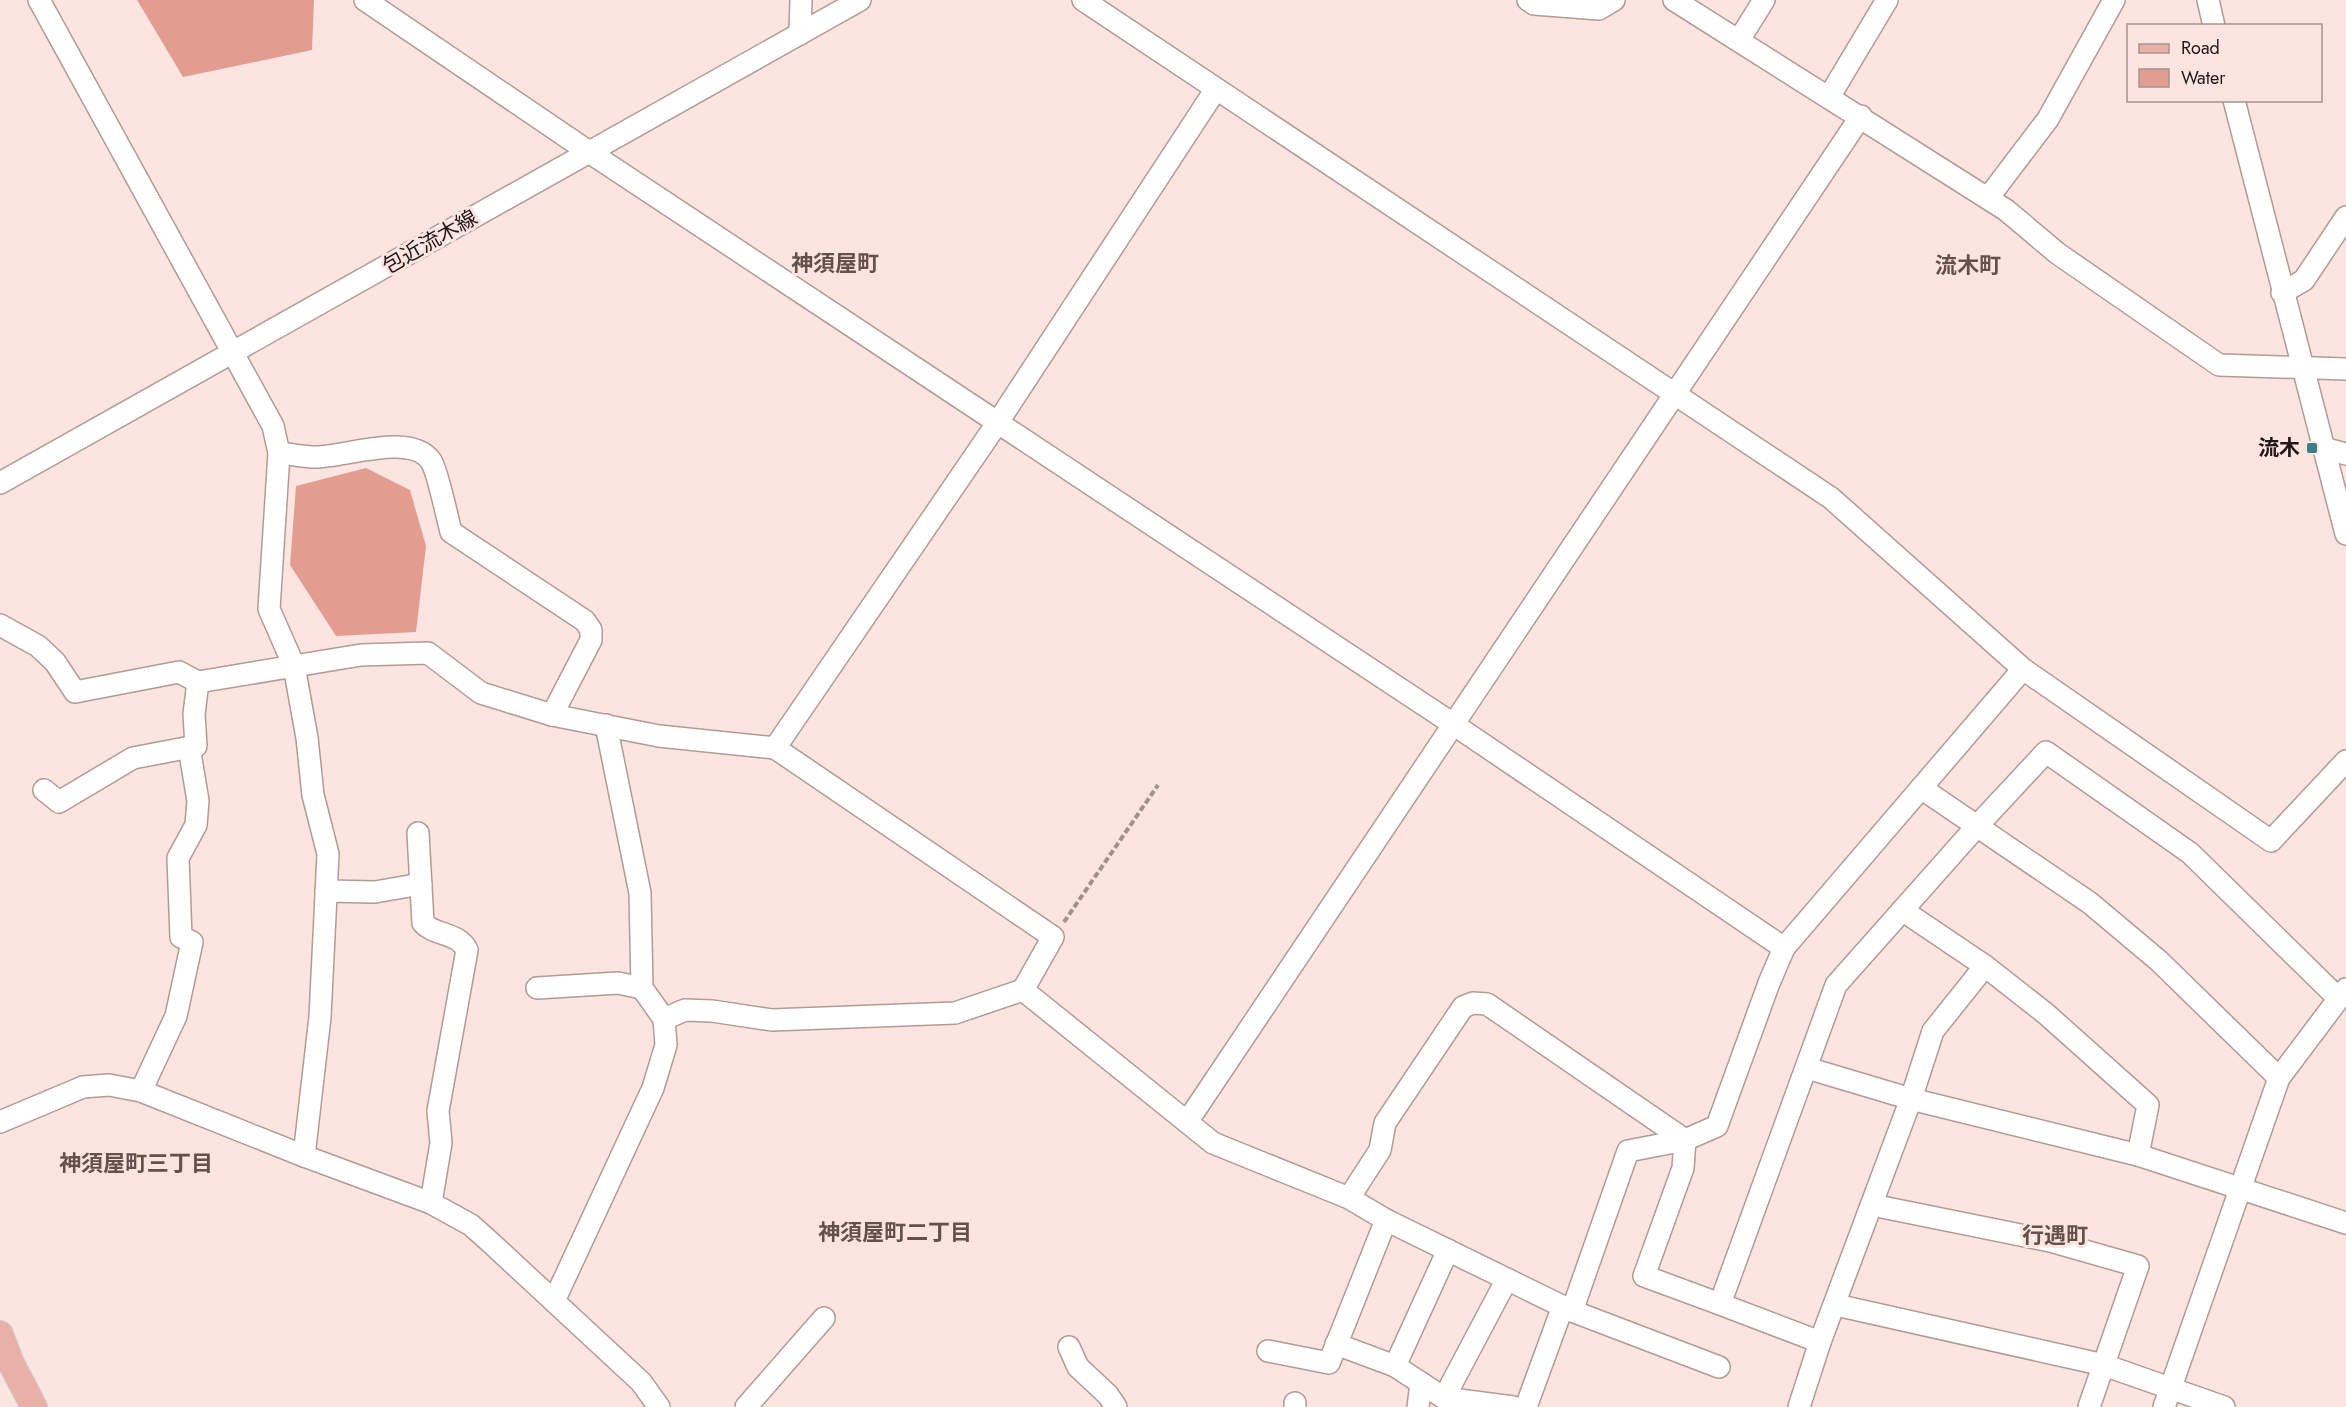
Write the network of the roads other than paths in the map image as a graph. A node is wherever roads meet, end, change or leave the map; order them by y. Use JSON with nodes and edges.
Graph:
{"nodes":[{"id":1,"x":39,"y":0,"type":"edge"},
{"id":2,"x":365,"y":0,"type":"edge"},
{"id":3,"x":801,"y":0,"type":"edge"},
{"id":4,"x":860,"y":0,"type":"edge"},
{"id":5,"x":1083,"y":0,"type":"edge"},
{"id":6,"x":1528,"y":0,"type":"edge"},
{"id":7,"x":1614,"y":0,"type":"edge"},
{"id":8,"x":1674,"y":0,"type":"edge"},
{"id":9,"x":1764,"y":0,"type":"edge"},
{"id":10,"x":1887,"y":0,"type":"edge"},
{"id":11,"x":2115,"y":0,"type":"edge"},
{"id":12,"x":2208,"y":0,"type":"edge"},
{"id":13,"x":2214,"y":24,"type":"edge"},
{"id":14,"x":800,"y":34,"type":"junction"},
{"id":15,"x":1739,"y":40,"type":"junction"},
{"id":16,"x":1216,"y":89,"type":"junction"},
{"id":17,"x":1829,"y":96,"type":"junction"},
{"id":18,"x":2235,"y":102,"type":"edge"},
{"id":19,"x":1861,"y":116,"type":"junction"},
{"id":20,"x":589,"y":152,"type":"junction"},
{"id":21,"x":1988,"y":198,"type":"junction"},
{"id":22,"x":2346,"y":217,"type":"edge"},
{"id":23,"x":2283,"y":293,"type":"junction"},
{"id":24,"x":234,"y":353,"type":"junction"},
{"id":25,"x":2302,"y":367,"type":"junction"},
{"id":26,"x":2346,"y":369,"type":"edge"},
{"id":27,"x":1675,"y":394,"type":"junction"},
{"id":28,"x":998,"y":422,"type":"junction"},
{"id":29,"x":2323,"y":447,"type":"junction"},
{"id":30,"x":279,"y":453,"type":"junction"},
{"id":31,"x":2346,"y":454,"type":"edge"},
{"id":32,"x":0,"y":483,"type":"edge"},
{"id":33,"x":2346,"y":534,"type":"edge"},
{"id":34,"x":0,"y":625,"type":"edge"},
{"id":35,"x":294,"y":666,"type":"junction"},
{"id":36,"x":2023,"y":669,"type":"junction"},
{"id":37,"x":198,"y":682,"type":"junction"},
{"id":38,"x":552,"y":715,"type":"junction"},
{"id":39,"x":1453,"y":724,"type":"junction"},
{"id":40,"x":606,"y":725,"type":"junction"},
{"id":41,"x":189,"y":747,"type":"junction"},
{"id":42,"x":775,"y":748,"type":"junction"},
{"id":43,"x":2346,"y":761,"type":"edge"},
{"id":44,"x":1921,"y":788,"type":"junction"},
{"id":45,"x":44,"y":790,"type":"dead end"},
{"id":46,"x":1978,"y":825,"type":"junction"},
{"id":47,"x":418,"y":833,"type":"dead end"},
{"id":48,"x":421,"y":884,"type":"junction"},
{"id":49,"x":326,"y":891,"type":"junction"},
{"id":50,"x":1902,"y":910,"type":"junction"},
{"id":51,"x":1784,"y":948,"type":"junction"},
{"id":52,"x":1985,"y":966,"type":"junction"},
{"id":53,"x":537,"y":987,"type":"dead end"},
{"id":54,"x":642,"y":988,"type":"junction"},
{"id":55,"x":1023,"y":990,"type":"junction"},
{"id":56,"x":2342,"y":994,"type":"edge"},
{"id":57,"x":664,"y":1019,"type":"junction"},
{"id":58,"x":1807,"y":1068,"type":"junction"},
{"id":59,"x":2279,"y":1077,"type":"junction"},
{"id":60,"x":141,"y":1091,"type":"junction"},
{"id":61,"x":1911,"y":1099,"type":"junction"},
{"id":62,"x":0,"y":1122,"type":"edge"},
{"id":63,"x":1187,"y":1122,"type":"junction"},
{"id":64,"x":1685,"y":1140,"type":"junction"},
{"id":65,"x":2138,"y":1155,"type":"junction"},
{"id":66,"x":303,"y":1156,"type":"junction"},
{"id":67,"x":2240,"y":1188,"type":"junction"},
{"id":68,"x":1348,"y":1198,"type":"junction"},
{"id":69,"x":431,"y":1203,"type":"junction"},
{"id":70,"x":1872,"y":1205,"type":"junction"},
{"id":71,"x":1386,"y":1220,"type":"junction"},
{"id":72,"x":2346,"y":1223,"type":"edge"},
{"id":73,"x":1448,"y":1250,"type":"junction"},
{"id":74,"x":1507,"y":1279,"type":"junction"},
{"id":75,"x":554,"y":1301,"type":"junction"},
{"id":76,"x":1720,"y":1304,"type":"junction"},
{"id":77,"x":1836,"y":1305,"type":"junction"},
{"id":78,"x":1568,"y":1309,"type":"junction"},
{"id":79,"x":824,"y":1318,"type":"dead end"},
{"id":80,"x":0,"y":1334,"type":"edge"},
{"id":81,"x":1820,"y":1342,"type":"junction"},
{"id":82,"x":1336,"y":1344,"type":"junction"},
{"id":83,"x":1069,"y":1347,"type":"dead end"},
{"id":84,"x":1268,"y":1350,"type":"dead end"},
{"id":85,"x":2104,"y":1365,"type":"junction"},
{"id":86,"x":1395,"y":1366,"type":"junction"},
{"id":87,"x":1719,"y":1367,"type":"dead end"},
{"id":88,"x":1421,"y":1383,"type":"junction"},
{"id":89,"x":2167,"y":1397,"type":"edge"},
{"id":90,"x":1444,"y":1398,"type":"junction"},
{"id":91,"x":1803,"y":1406,"type":"edge"},
{"id":92,"x":34,"y":1407,"type":"edge"},
{"id":93,"x":659,"y":1407,"type":"edge"},
{"id":94,"x":746,"y":1407,"type":"edge"},
{"id":95,"x":1116,"y":1407,"type":"edge"},
{"id":96,"x":1418,"y":1407,"type":"edge"},
{"id":97,"x":1513,"y":1407,"type":"edge"},
{"id":98,"x":1526,"y":1407,"type":"edge"},
{"id":99,"x":2089,"y":1407,"type":"edge"},
{"id":100,"x":2224,"y":1407,"type":"edge"}],
"edges":[{"from":1,"to":24,"type":"street"},
{"from":2,"to":20,"type":"street"},
{"from":3,"to":14,"type":"street"},
{"from":4,"to":14,"type":"street","name":"包近流木線"},
{"from":5,"to":16,"type":"street"},
{"from":6,"to":7,"type":"street"},
{"from":8,"to":15,"type":"street"},
{"from":9,"to":15,"type":"street"},
{"from":10,"to":17,"type":"street"},
{"from":11,"to":21,"type":"street"},
{"from":12,"to":13,"type":"street"},
{"from":14,"to":20,"type":"street","name":"包近流木線"},
{"from":15,"to":17,"type":"street"},
{"from":16,"to":27,"type":"street"},
{"from":16,"to":28,"type":"street"},
{"from":17,"to":19,"type":"street"},
{"from":18,"to":23,"type":"street"},
{"from":19,"to":21,"type":"street"},
{"from":19,"to":27,"type":"street"},
{"from":20,"to":24,"type":"street","name":"包近流木線"},
{"from":20,"to":28,"type":"street"},
{"from":21,"to":25,"type":"street"},
{"from":22,"to":23,"type":"street"},
{"from":23,"to":25,"type":"street"},
{"from":24,"to":30,"type":"street"},
{"from":24,"to":32,"type":"street","name":"包近流木線"},
{"from":25,"to":26,"type":"street"},
{"from":25,"to":29,"type":"street"},
{"from":27,"to":36,"type":"street"},
{"from":27,"to":39,"type":"street"},
{"from":28,"to":39,"type":"street"},
{"from":28,"to":42,"type":"street"},
{"from":29,"to":31,"type":"street"},
{"from":29,"to":33,"type":"street"},
{"from":30,"to":35,"type":"street"},
{"from":30,"to":38,"type":"street"},
{"from":34,"to":37,"type":"street"},
{"from":35,"to":37,"type":"street"},
{"from":35,"to":38,"type":"street"},
{"from":35,"to":49,"type":"street"},
{"from":36,"to":43,"type":"street"},
{"from":36,"to":44,"type":"street"},
{"from":37,"to":41,"type":"street"},
{"from":38,"to":40,"type":"street"},
{"from":39,"to":51,"type":"street"},
{"from":39,"to":63,"type":"street"},
{"from":40,"to":42,"type":"street"},
{"from":40,"to":54,"type":"street"},
{"from":41,"to":45,"type":"street"},
{"from":41,"to":60,"type":"street"},
{"from":42,"to":55,"type":"street"},
{"from":44,"to":46,"type":"street"},
{"from":44,"to":51,"type":"street"},
{"from":46,"to":50,"type":"street"},
{"from":46,"to":56,"type":"street"},
{"from":46,"to":59,"type":"street"},
{"from":47,"to":48,"type":"street"},
{"from":48,"to":49,"type":"street"},
{"from":48,"to":69,"type":"street"},
{"from":49,"to":66,"type":"street"},
{"from":50,"to":52,"type":"street"},
{"from":50,"to":58,"type":"street"},
{"from":51,"to":64,"type":"street"},
{"from":52,"to":61,"type":"street"},
{"from":52,"to":65,"type":"street"},
{"from":53,"to":54,"type":"street"},
{"from":54,"to":57,"type":"street"},
{"from":55,"to":57,"type":"street"},
{"from":55,"to":63,"type":"street"},
{"from":56,"to":59,"type":"street"},
{"from":57,"to":75,"type":"street"},
{"from":58,"to":61,"type":"street"},
{"from":58,"to":76,"type":"street"},
{"from":59,"to":67,"type":"street"},
{"from":60,"to":62,"type":"street"},
{"from":60,"to":66,"type":"street"},
{"from":61,"to":65,"type":"street"},
{"from":61,"to":70,"type":"street"},
{"from":63,"to":68,"type":"street"},
{"from":64,"to":68,"type":"street"},
{"from":64,"to":76,"type":"street"},
{"from":64,"to":78,"type":"street"},
{"from":65,"to":67,"type":"street"},
{"from":66,"to":69,"type":"street"},
{"from":67,"to":72,"type":"street"},
{"from":67,"to":89,"type":"street"},
{"from":68,"to":71,"type":"street"},
{"from":69,"to":75,"type":"street"},
{"from":70,"to":77,"type":"street"},
{"from":70,"to":85,"type":"street"},
{"from":71,"to":73,"type":"street"},
{"from":71,"to":82,"type":"street"},
{"from":73,"to":74,"type":"street"},
{"from":73,"to":86,"type":"street"},
{"from":74,"to":78,"type":"street"},
{"from":74,"to":90,"type":"street"},
{"from":75,"to":93,"type":"street"},
{"from":76,"to":81,"type":"street"},
{"from":77,"to":81,"type":"street"},
{"from":77,"to":85,"type":"street"},
{"from":78,"to":87,"type":"street"},
{"from":78,"to":98,"type":"street"},
{"from":79,"to":94,"type":"street"},
{"from":80,"to":92,"type":"main road"},
{"from":81,"to":91,"type":"street"},
{"from":82,"to":84,"type":"street"},
{"from":82,"to":86,"type":"street"},
{"from":83,"to":95,"type":"street"},
{"from":85,"to":89,"type":"street"},
{"from":85,"to":99,"type":"street"},
{"from":86,"to":88,"type":"street"},
{"from":88,"to":90,"type":"street"},
{"from":88,"to":96,"type":"street"},
{"from":89,"to":100,"type":"street"},
{"from":90,"to":97,"type":"street"}]}
